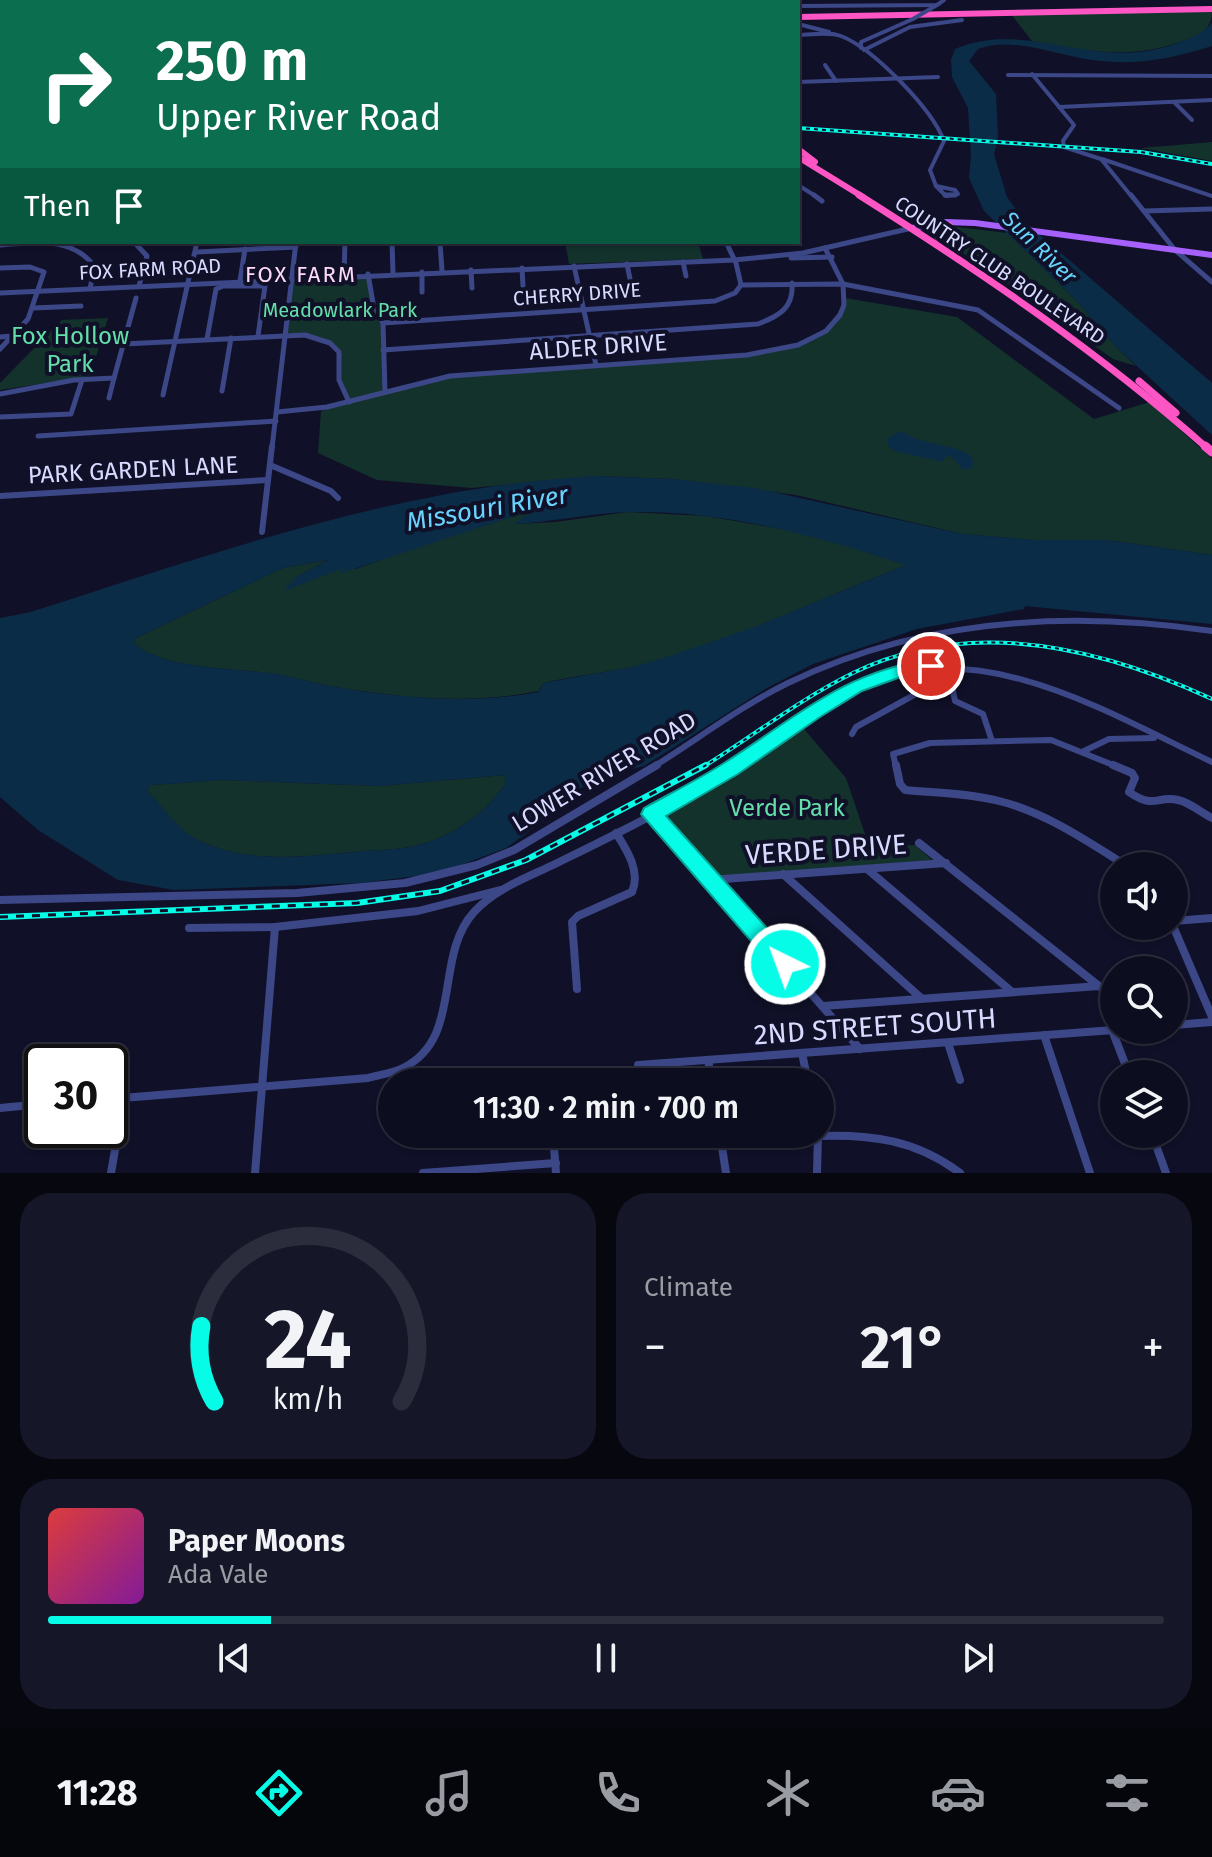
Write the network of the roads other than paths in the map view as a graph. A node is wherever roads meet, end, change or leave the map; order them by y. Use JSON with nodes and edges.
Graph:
{"nodes":[{"id":1,"x":663,"y":0,"type":"edge"},
{"id":2,"x":677,"y":0,"type":"edge"},
{"id":3,"x":944,"y":0,"type":"edge"},
{"id":4,"x":896,"y":3,"type":"edge"},
{"id":5,"x":937,"y":5,"type":"junction"},
{"id":6,"x":800,"y":6,"type":"edge"},
{"id":7,"x":1212,"y":7,"type":"edge"},
{"id":8,"x":800,"y":15,"type":"edge"},
{"id":9,"x":962,"y":20,"type":"dead end"},
{"id":10,"x":800,"y":25,"type":"edge"},
{"id":11,"x":800,"y":35,"type":"edge"},
{"id":12,"x":840,"y":36,"type":"junction"},
{"id":13,"x":863,"y":49,"type":"junction"},
{"id":14,"x":825,"y":65,"type":"dead end"},
{"id":15,"x":1032,"y":74,"type":"junction"},
{"id":16,"x":1008,"y":75,"type":"dead end"},
{"id":17,"x":1212,"y":76,"type":"edge"},
{"id":18,"x":938,"y":77,"type":"dead end"},
{"id":19,"x":894,"y":79,"type":"junction"},
{"id":20,"x":836,"y":81,"type":"junction"},
{"id":21,"x":800,"y":82,"type":"edge"},
{"id":22,"x":1212,"y":100,"type":"edge"},
{"id":23,"x":1174,"y":102,"type":"junction"},
{"id":24,"x":1059,"y":107,"type":"junction"},
{"id":25,"x":1192,"y":120,"type":"dead end"},
{"id":26,"x":800,"y":154,"type":"edge"},
{"id":27,"x":800,"y":154,"type":"edge"},
{"id":28,"x":1101,"y":159,"type":"junction"},
{"id":29,"x":800,"y":186,"type":"edge"},
{"id":30,"x":935,"y":186,"type":"junction"},
{"id":31,"x":1212,"y":196,"type":"edge"},
{"id":32,"x":822,"y":201,"type":"dead end"},
{"id":33,"x":1212,"y":209,"type":"edge"},
{"id":34,"x":1143,"y":211,"type":"junction"},
{"id":35,"x":949,"y":225,"type":"junction"},
{"id":36,"x":984,"y":226,"type":"junction"},
{"id":37,"x":917,"y":228,"type":"junction"},
{"id":38,"x":1070,"y":237,"type":"junction"},
{"id":39,"x":939,"y":238,"type":"junction"},
{"id":40,"x":26,"y":244,"type":"edge"},
{"id":41,"x":55,"y":244,"type":"edge"},
{"id":42,"x":136,"y":244,"type":"edge"},
{"id":43,"x":197,"y":244,"type":"edge"},
{"id":44,"x":345,"y":244,"type":"edge"},
{"id":45,"x":392,"y":244,"type":"edge"},
{"id":46,"x":440,"y":244,"type":"edge"},
{"id":47,"x":727,"y":244,"type":"edge"},
{"id":48,"x":0,"y":245,"type":"edge"},
{"id":49,"x":296,"y":245,"type":"edge"},
{"id":50,"x":245,"y":249,"type":"junction"},
{"id":51,"x":827,"y":249,"type":"junction"},
{"id":52,"x":1175,"y":250,"type":"junction"},
{"id":53,"x":197,"y":252,"type":"junction"},
{"id":54,"x":1184,"y":255,"type":"junction"},
{"id":55,"x":832,"y":257,"type":"junction"},
{"id":56,"x":1212,"y":257,"type":"edge"},
{"id":57,"x":783,"y":258,"type":"junction"},
{"id":58,"x":734,"y":260,"type":"junction"},
{"id":59,"x":683,"y":262,"type":"junction"},
{"id":60,"x":627,"y":264,"type":"junction"},
{"id":61,"x":574,"y":266,"type":"junction"},
{"id":62,"x":0,"y":268,"type":"edge"},
{"id":63,"x":522,"y":268,"type":"junction"},
{"id":64,"x":471,"y":270,"type":"junction"},
{"id":65,"x":442,"y":271,"type":"junction"},
{"id":66,"x":422,"y":272,"type":"junction"},
{"id":67,"x":393,"y":273,"type":"junction"},
{"id":68,"x":368,"y":274,"type":"junction"},
{"id":69,"x":344,"y":275,"type":"junction"},
{"id":70,"x":686,"y":276,"type":"dead end"},
{"id":71,"x":293,"y":278,"type":"junction"},
{"id":72,"x":630,"y":279,"type":"dead end"},
{"id":73,"x":240,"y":281,"type":"junction"},
{"id":74,"x":1212,"y":282,"type":"edge"},
{"id":75,"x":189,"y":283,"type":"junction"},
{"id":76,"x":792,"y":283,"type":"junction"},
{"id":77,"x":843,"y":284,"type":"junction"},
{"id":78,"x":741,"y":285,"type":"junction"},
{"id":79,"x":139,"y":286,"type":"junction"},
{"id":80,"x":523,"y":286,"type":"dead end"},
{"id":81,"x":90,"y":288,"type":"junction"},
{"id":82,"x":472,"y":288,"type":"dead end"},
{"id":83,"x":39,"y":291,"type":"junction"},
{"id":84,"x":422,"y":292,"type":"dead end"},
{"id":85,"x":0,"y":293,"type":"edge"},
{"id":86,"x":136,"y":298,"type":"dead end"},
{"id":87,"x":81,"y":306,"type":"dead end"},
{"id":88,"x":33,"y":308,"type":"junction"},
{"id":89,"x":583,"y":310,"type":"junction"},
{"id":90,"x":383,"y":323,"type":"junction"},
{"id":91,"x":287,"y":335,"type":"junction"},
{"id":92,"x":12,"y":336,"type":"junction"},
{"id":93,"x":258,"y":336,"type":"junction"},
{"id":94,"x":0,"y":337,"type":"edge"},
{"id":95,"x":589,"y":337,"type":"junction"},
{"id":96,"x":231,"y":338,"type":"junction"},
{"id":97,"x":207,"y":339,"type":"junction"},
{"id":98,"x":177,"y":341,"type":"junction"},
{"id":99,"x":124,"y":344,"type":"junction"},
{"id":100,"x":0,"y":349,"type":"edge"},
{"id":101,"x":383,"y":350,"type":"junction"},
{"id":102,"x":596,"y":365,"type":"junction"},
{"id":103,"x":114,"y":378,"type":"junction"},
{"id":104,"x":82,"y":380,"type":"junction"},
{"id":105,"x":222,"y":391,"type":"dead end"},
{"id":106,"x":385,"y":392,"type":"junction"},
{"id":107,"x":0,"y":394,"type":"edge"},
{"id":108,"x":163,"y":395,"type":"dead end"},
{"id":109,"x":109,"y":398,"type":"dead end"},
{"id":110,"x":349,"y":402,"type":"junction"},
{"id":111,"x":1119,"y":408,"type":"dead end"},
{"id":112,"x":277,"y":412,"type":"junction"},
{"id":113,"x":0,"y":417,"type":"edge"},
{"id":114,"x":276,"y":421,"type":"junction"},
{"id":115,"x":38,"y":436,"type":"dead end"},
{"id":116,"x":1212,"y":444,"type":"edge"},
{"id":117,"x":1212,"y":452,"type":"edge"},
{"id":118,"x":270,"y":465,"type":"junction"},
{"id":119,"x":268,"y":480,"type":"junction"},
{"id":120,"x":0,"y":496,"type":"edge"},
{"id":121,"x":338,"y":498,"type":"dead end"},
{"id":122,"x":262,"y":532,"type":"dead end"},
{"id":123,"x":1212,"y":631,"type":"edge"},
{"id":124,"x":948,"y":666,"type":"junction"},
{"id":125,"x":913,"y":668,"type":"junction"},
{"id":126,"x":852,"y":734,"type":"dead end"},
{"id":127,"x":1157,"y":738,"type":"junction"},
{"id":128,"x":992,"y":741,"type":"junction"},
{"id":129,"x":1084,"y":751,"type":"junction"},
{"id":130,"x":1212,"y":762,"type":"edge"},
{"id":131,"x":652,"y":814,"type":"junction"},
{"id":132,"x":1212,"y":818,"type":"edge"},
{"id":133,"x":616,"y":833,"type":"junction"},
{"id":134,"x":919,"y":843,"type":"dead end"},
{"id":135,"x":1102,"y":852,"type":"edge"},
{"id":136,"x":946,"y":863,"type":"junction"},
{"id":137,"x":867,"y":869,"type":"junction"},
{"id":138,"x":783,"y":874,"type":"junction"},
{"id":139,"x":710,"y":880,"type":"junction"},
{"id":140,"x":507,"y":889,"type":"junction"},
{"id":141,"x":0,"y":900,"type":"edge"},
{"id":142,"x":465,"y":900,"type":"junction"},
{"id":143,"x":476,"y":911,"type":"junction"},
{"id":144,"x":1212,"y":918,"type":"edge"},
{"id":145,"x":1188,"y":921,"type":"edge"},
{"id":146,"x":275,"y":927,"type":"junction"},
{"id":147,"x":189,"y":928,"type":"dead end"},
{"id":148,"x":1181,"y":940,"type":"edge"},
{"id":149,"x":1099,"y":986,"type":"joint"},
{"id":150,"x":577,"y":989,"type":"dead end"},
{"id":151,"x":1012,"y":992,"type":"junction"},
{"id":152,"x":921,"y":998,"type":"junction"},
{"id":153,"x":822,"y":1006,"type":"junction"},
{"id":154,"x":1212,"y":1020,"type":"edge"},
{"id":155,"x":1188,"y":1023,"type":"edge"},
{"id":156,"x":1100,"y":1031,"type":"edge"},
{"id":157,"x":1044,"y":1035,"type":"junction"},
{"id":158,"x":948,"y":1043,"type":"junction"},
{"id":159,"x":860,"y":1049,"type":"junction"},
{"id":160,"x":802,"y":1053,"type":"junction"},
{"id":161,"x":708,"y":1060,"type":"junction"},
{"id":162,"x":638,"y":1065,"type":"dead end"},
{"id":163,"x":709,"y":1068,"type":"edge"},
{"id":164,"x":805,"y":1068,"type":"edge"},
{"id":165,"x":960,"y":1080,"type":"dead end"},
{"id":166,"x":263,"y":1087,"type":"junction"},
{"id":167,"x":128,"y":1098,"type":"edge"},
{"id":168,"x":24,"y":1106,"type":"edge"},
{"id":169,"x":0,"y":1108,"type":"edge"},
{"id":170,"x":834,"y":1135,"type":"edge"},
{"id":171,"x":115,"y":1148,"type":"edge"},
{"id":172,"x":554,"y":1148,"type":"edge"},
{"id":173,"x":722,"y":1148,"type":"edge"},
{"id":174,"x":818,"y":1148,"type":"edge"},
{"id":175,"x":1157,"y":1148,"type":"edge"},
{"id":176,"x":556,"y":1168,"type":"edge"},
{"id":177,"x":111,"y":1173,"type":"edge"},
{"id":178,"x":255,"y":1173,"type":"edge"},
{"id":179,"x":423,"y":1173,"type":"edge"},
{"id":180,"x":726,"y":1173,"type":"edge"},
{"id":181,"x":817,"y":1173,"type":"edge"},
{"id":182,"x":960,"y":1173,"type":"edge"},
{"id":183,"x":1090,"y":1173,"type":"edge"},
{"id":184,"x":1166,"y":1173,"type":"edge"}],
"edges":[{"from":1,"to":2,"type":"street"},
{"from":3,"to":5,"type":"street"},
{"from":4,"to":5,"type":"street"},
{"from":4,"to":6,"type":"street"},
{"from":5,"to":13,"type":"street","bridge":true},
{"from":7,"to":8,"type":"highway"},
{"from":9,"to":13,"type":"street"},
{"from":10,"to":12,"type":"street"},
{"from":11,"to":12,"type":"street"},
{"from":12,"to":13,"type":"street"},
{"from":13,"to":19,"type":"street"},
{"from":14,"to":20,"type":"street"},
{"from":15,"to":16,"type":"street"},
{"from":15,"to":17,"type":"street"},
{"from":15,"to":24,"type":"street"},
{"from":18,"to":19,"type":"street"},
{"from":19,"to":20,"type":"street"},
{"from":19,"to":30,"type":"street"},
{"from":20,"to":21,"type":"street"},
{"from":22,"to":23,"type":"street"},
{"from":23,"to":24,"type":"street"},
{"from":23,"to":25,"type":"street"},
{"from":24,"to":28,"type":"street"},
{"from":26,"to":37,"type":"highway","name":"COUNTRY CLUB BOULEVARD"},
{"from":27,"to":37,"type":"highway","name":"COUNTRY CLUB BOULEVARD"},
{"from":28,"to":31,"type":"street"},
{"from":28,"to":34,"type":"street"},
{"from":29,"to":32,"type":"street"},
{"from":30,"to":30,"type":"street"},
{"from":33,"to":34,"type":"street"},
{"from":34,"to":52,"type":"street"},
{"from":35,"to":36,"type":"main road"},
{"from":35,"to":37,"type":"main road"},
{"from":35,"to":39,"type":"highway"},
{"from":36,"to":37,"type":"main road"},
{"from":36,"to":38,"type":"main road"},
{"from":37,"to":39,"type":"highway","name":"COUNTRY CLUB BOULEVARD"},
{"from":37,"to":51,"type":"street","name":"FOX FARM ROAD"},
{"from":37,"to":117,"type":"highway","name":"COUNTRY CLUB BOULEVARD"},
{"from":38,"to":52,"type":"main road"},
{"from":38,"to":54,"type":"main road"},
{"from":39,"to":116,"type":"highway","name":"COUNTRY CLUB BOULEVARD"},
{"from":40,"to":48,"type":"street"},
{"from":41,"to":81,"type":"street"},
{"from":42,"to":79,"type":"street"},
{"from":43,"to":53,"type":"street"},
{"from":44,"to":69,"type":"street"},
{"from":45,"to":67,"type":"street"},
{"from":46,"to":65,"type":"street"},
{"from":47,"to":58,"type":"street"},
{"from":49,"to":50,"type":"street"},
{"from":49,"to":71,"type":"street"},
{"from":50,"to":53,"type":"street"},
{"from":50,"to":73,"type":"street"},
{"from":51,"to":55,"type":"street"},
{"from":51,"to":57,"type":"street","name":"FOX FARM ROAD"},
{"from":51,"to":58,"type":"street","name":"FOX FARM ROAD"},
{"from":52,"to":54,"type":"street"},
{"from":52,"to":56,"type":"main road"},
{"from":53,"to":75,"type":"street"},
{"from":54,"to":56,"type":"main road"},
{"from":54,"to":74,"type":"street"},
{"from":55,"to":57,"type":"street","name":"FOX FARM ROAD"},
{"from":55,"to":77,"type":"street"},
{"from":57,"to":58,"type":"street","name":"FOX FARM ROAD"},
{"from":58,"to":59,"type":"street","name":"FOX FARM ROAD"},
{"from":58,"to":78,"type":"street"},
{"from":59,"to":60,"type":"street","name":"FOX FARM ROAD"},
{"from":59,"to":70,"type":"street"},
{"from":60,"to":61,"type":"street","name":"FOX FARM ROAD"},
{"from":60,"to":72,"type":"street"},
{"from":61,"to":63,"type":"street","name":"FOX FARM ROAD"},
{"from":61,"to":89,"type":"street"},
{"from":62,"to":83,"type":"street"},
{"from":63,"to":64,"type":"street","name":"FOX FARM ROAD"},
{"from":63,"to":80,"type":"street"},
{"from":64,"to":65,"type":"street","name":"FOX FARM ROAD"},
{"from":64,"to":82,"type":"street"},
{"from":65,"to":66,"type":"street","name":"FOX FARM ROAD"},
{"from":66,"to":67,"type":"street","name":"FOX FARM ROAD"},
{"from":66,"to":84,"type":"street"},
{"from":67,"to":68,"type":"street","name":"FOX FARM ROAD"},
{"from":68,"to":69,"type":"street","name":"FOX FARM ROAD"},
{"from":68,"to":90,"type":"street"},
{"from":69,"to":71,"type":"street","name":"FOX FARM ROAD"},
{"from":71,"to":73,"type":"street","name":"FOX FARM ROAD"},
{"from":71,"to":91,"type":"street"},
{"from":73,"to":75,"type":"street","name":"FOX FARM ROAD"},
{"from":75,"to":79,"type":"street","name":"FOX FARM ROAD"},
{"from":75,"to":98,"type":"street"},
{"from":76,"to":77,"type":"street"},
{"from":76,"to":78,"type":"street"},
{"from":76,"to":95,"type":"street"},
{"from":77,"to":102,"type":"street","name":"ALDER DRIVE"},
{"from":77,"to":111,"type":"street"},
{"from":78,"to":89,"type":"street","name":"CHERRY DRIVE"},
{"from":79,"to":81,"type":"street","name":"FOX FARM ROAD"},
{"from":81,"to":83,"type":"street","name":"FOX FARM ROAD"},
{"from":83,"to":85,"type":"street","name":"FOX FARM ROAD"},
{"from":83,"to":88,"type":"street"},
{"from":86,"to":99,"type":"street"},
{"from":87,"to":88,"type":"street"},
{"from":88,"to":92,"type":"street"},
{"from":89,"to":90,"type":"street","name":"CHERRY DRIVE"},
{"from":89,"to":95,"type":"street"},
{"from":90,"to":101,"type":"street"},
{"from":91,"to":93,"type":"street"},
{"from":91,"to":110,"type":"street"},
{"from":91,"to":112,"type":"street"},
{"from":92,"to":94,"type":"street"},
{"from":92,"to":100,"type":"street"},
{"from":93,"to":96,"type":"street"},
{"from":93,"to":97,"type":"street"},
{"from":95,"to":101,"type":"street"},
{"from":95,"to":102,"type":"street"},
{"from":96,"to":97,"type":"street"},
{"from":96,"to":105,"type":"street"},
{"from":97,"to":98,"type":"street"},
{"from":98,"to":99,"type":"street"},
{"from":98,"to":108,"type":"street"},
{"from":99,"to":103,"type":"street"},
{"from":101,"to":106,"type":"street"},
{"from":102,"to":106,"type":"street","name":"ALDER DRIVE"},
{"from":103,"to":104,"type":"street"},
{"from":103,"to":109,"type":"street"},
{"from":104,"to":107,"type":"street"},
{"from":104,"to":113,"type":"street"},
{"from":106,"to":110,"type":"street","name":"ALDER DRIVE"},
{"from":110,"to":112,"type":"street","name":"ALDER DRIVE"},
{"from":112,"to":114,"type":"street"},
{"from":114,"to":115,"type":"street"},
{"from":114,"to":118,"type":"street"},
{"from":118,"to":119,"type":"street"},
{"from":118,"to":121,"type":"street"},
{"from":119,"to":120,"type":"street","name":"PARK GARDEN LANE"},
{"from":119,"to":122,"type":"street"},
{"from":123,"to":141,"type":"street","name":"LOWER RIVER ROAD"},
{"from":124,"to":125,"type":"street"},
{"from":124,"to":127,"type":"street"},
{"from":124,"to":128,"type":"street"},
{"from":125,"to":126,"type":"street"},
{"from":125,"to":131,"type":"street"},
{"from":127,"to":129,"type":"street"},
{"from":127,"to":130,"type":"street"},
{"from":128,"to":129,"type":"street"},
{"from":128,"to":135,"type":"street"},
{"from":129,"to":132,"type":"street"},
{"from":131,"to":133,"type":"street"},
{"from":131,"to":139,"type":"street"},
{"from":133,"to":140,"type":"street"},
{"from":133,"to":150,"type":"street"},
{"from":134,"to":136,"type":"street"},
{"from":136,"to":137,"type":"street","name":"VERDE DRIVE"},
{"from":136,"to":149,"type":"street"},
{"from":137,"to":138,"type":"street","name":"VERDE DRIVE"},
{"from":137,"to":151,"type":"street"},
{"from":138,"to":139,"type":"street","name":"VERDE DRIVE"},
{"from":138,"to":152,"type":"street"},
{"from":139,"to":153,"type":"street"},
{"from":140,"to":142,"type":"street"},
{"from":140,"to":143,"type":"street"},
{"from":142,"to":143,"type":"street"},
{"from":142,"to":146,"type":"street"},
{"from":143,"to":166,"type":"street"},
{"from":144,"to":145,"type":"street"},
{"from":146,"to":147,"type":"street"},
{"from":146,"to":166,"type":"street"},
{"from":148,"to":154,"type":"street"},
{"from":149,"to":151,"type":"street"},
{"from":151,"to":152,"type":"street"},
{"from":152,"to":153,"type":"street"},
{"from":153,"to":159,"type":"street"},
{"from":154,"to":155,"type":"street"},
{"from":156,"to":157,"type":"street","name":"2ND STREET SOUTH"},
{"from":157,"to":158,"type":"street","name":"2ND STREET SOUTH"},
{"from":157,"to":183,"type":"street"},
{"from":158,"to":159,"type":"street","name":"2ND STREET SOUTH"},
{"from":158,"to":165,"type":"street"},
{"from":159,"to":160,"type":"street","name":"2ND STREET SOUTH"},
{"from":160,"to":161,"type":"street","name":"2ND STREET SOUTH"},
{"from":160,"to":164,"type":"street"},
{"from":161,"to":162,"type":"street","name":"2ND STREET SOUTH"},
{"from":161,"to":163,"type":"street"},
{"from":166,"to":167,"type":"street"},
{"from":166,"to":178,"type":"street"},
{"from":168,"to":169,"type":"street"},
{"from":170,"to":182,"type":"street"},
{"from":171,"to":177,"type":"street"},
{"from":172,"to":176,"type":"street"},
{"from":173,"to":180,"type":"street"},
{"from":174,"to":181,"type":"street"},
{"from":175,"to":184,"type":"street"},
{"from":176,"to":179,"type":"street"}]}
